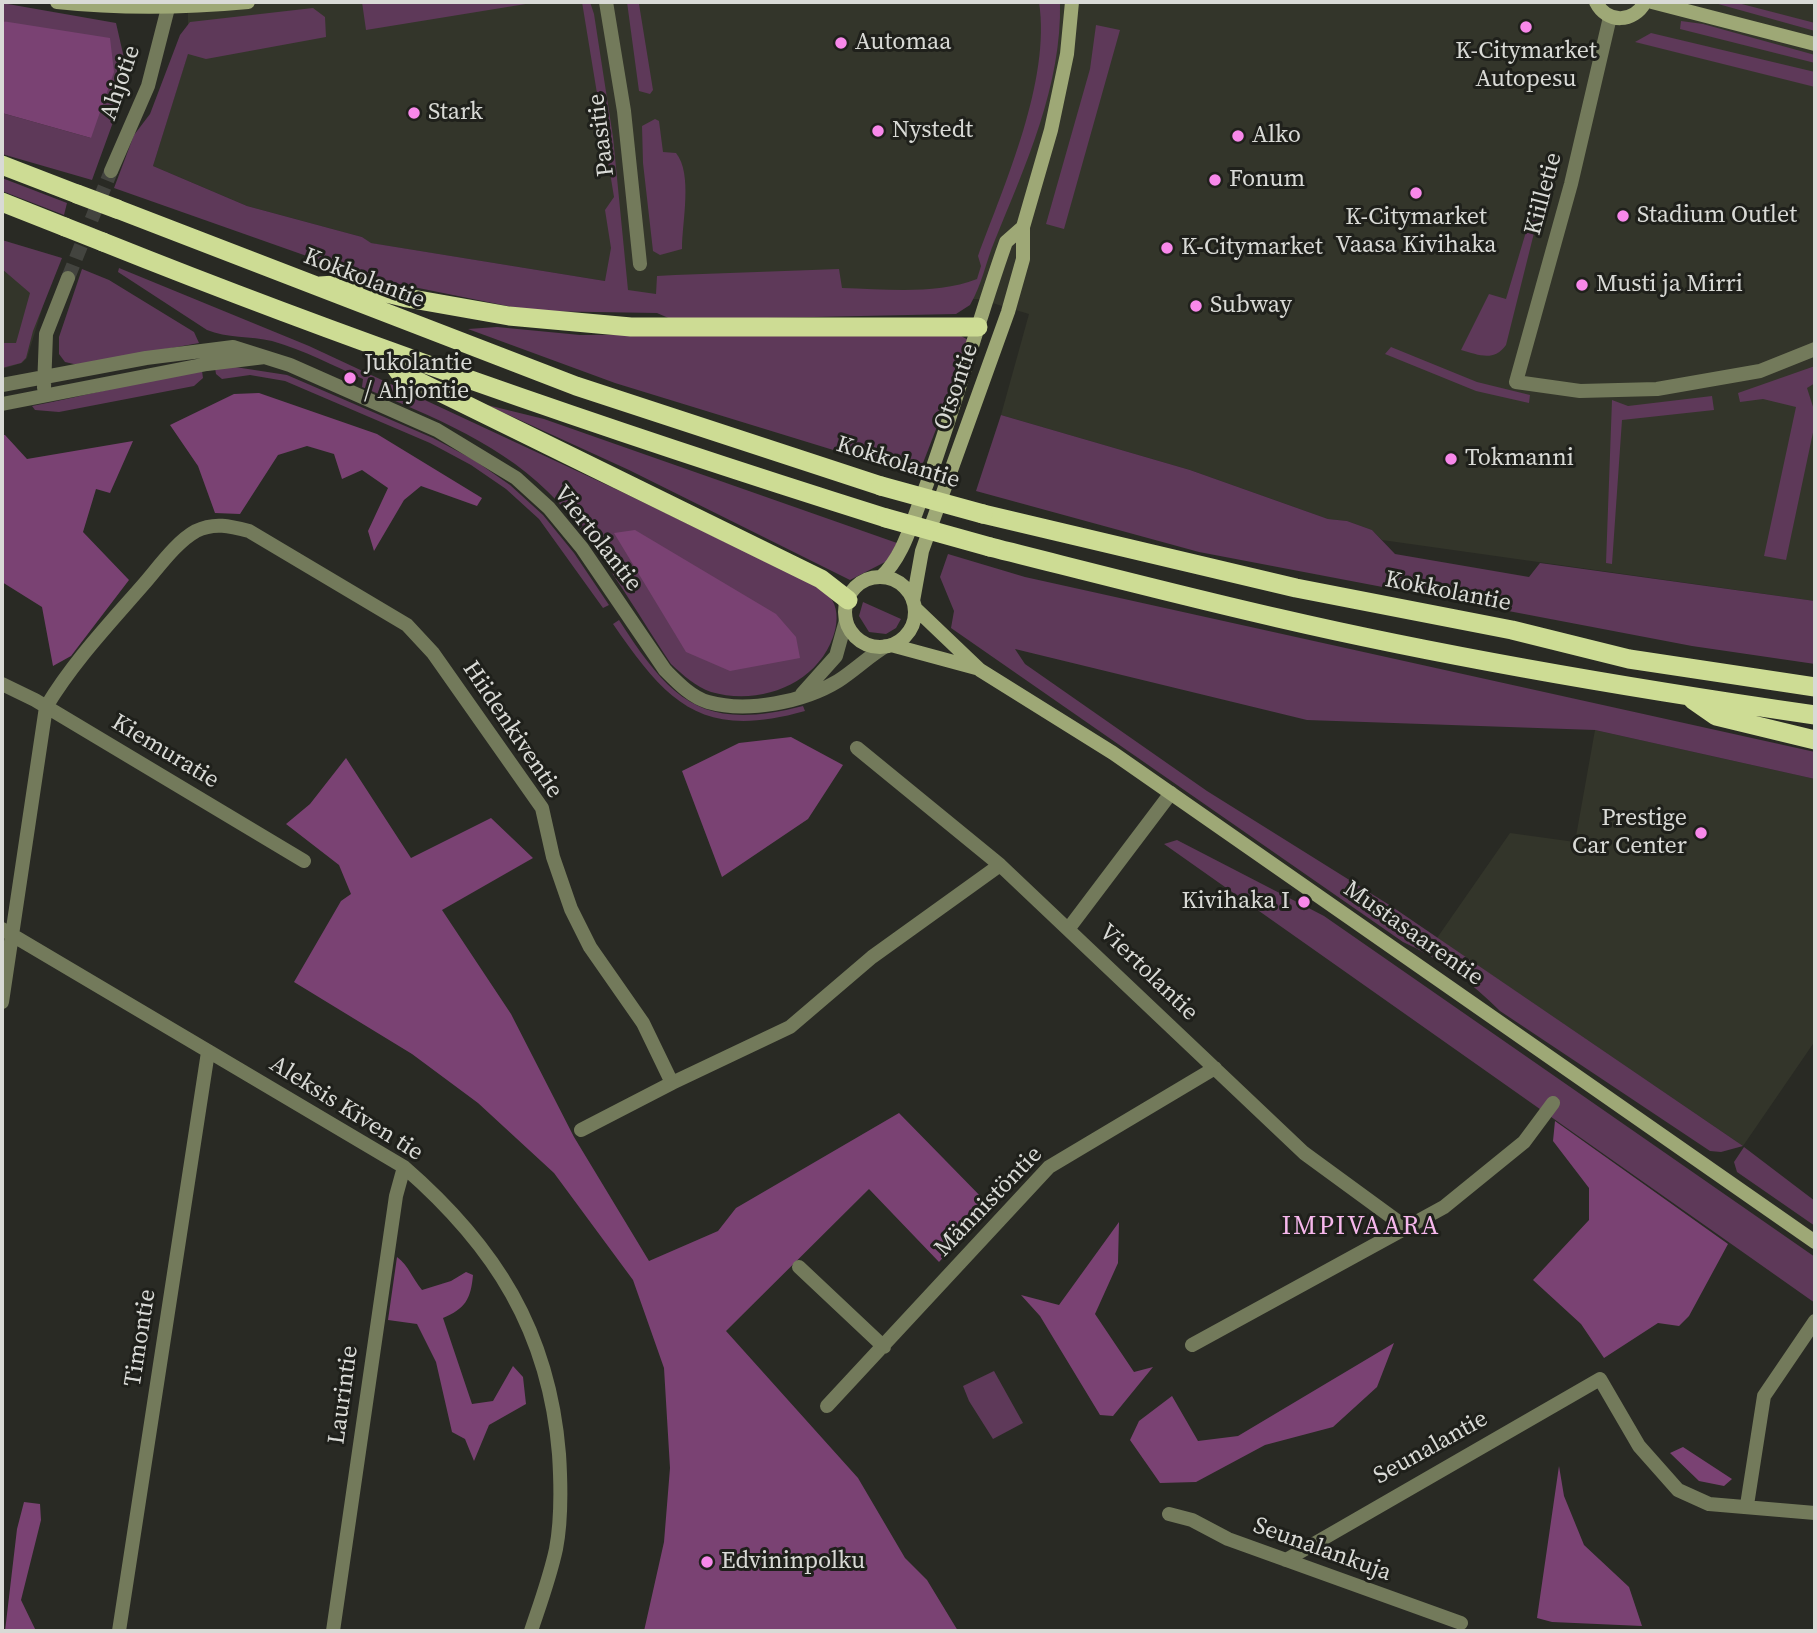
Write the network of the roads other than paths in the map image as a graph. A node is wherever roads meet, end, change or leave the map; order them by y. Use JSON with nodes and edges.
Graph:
{"nodes":[{"id":1,"x":57,"y":2,"type":"edge"},
{"id":2,"x":248,"y":2,"type":"edge"},
{"id":3,"x":606,"y":2,"type":"edge"},
{"id":4,"x":1072,"y":2,"type":"edge"},
{"id":5,"x":1597,"y":2,"type":"edge"},
{"id":6,"x":1645,"y":2,"type":"edge"},
{"id":7,"x":1652,"y":2,"type":"edge"},
{"id":8,"x":168,"y":8,"type":"junction"},
{"id":9,"x":1610,"y":17,"type":"junction"},
{"id":10,"x":1815,"y":44,"type":"edge"},
{"id":11,"x":2,"y":165,"type":"edge"},
{"id":12,"x":111,"y":171,"type":"tunnel mouth"},
{"id":13,"x":2,"y":202,"type":"edge"},
{"id":14,"x":1023,"y":227,"type":"junction"},
{"id":15,"x":640,"y":264,"type":"dead end"},
{"id":16,"x":68,"y":278,"type":"tunnel mouth"},
{"id":17,"x":316,"y":287,"type":"junction"},
{"id":18,"x":978,"y":327,"type":"junction"},
{"id":19,"x":1000,"y":333,"type":"junction"},
{"id":20,"x":383,"y":349,"type":"junction"},
{"id":21,"x":1815,"y":349,"type":"edge"},
{"id":22,"x":265,"y":357,"type":"junction"},
{"id":23,"x":42,"y":379,"type":"junction"},
{"id":24,"x":2,"y":385,"type":"edge"},
{"id":25,"x":45,"y":397,"type":"junction"},
{"id":26,"x":2,"y":404,"type":"edge"},
{"id":27,"x":881,"y":577,"type":"junction"},
{"id":28,"x":848,"y":600,"type":"junction"},
{"id":29,"x":914,"y":605,"type":"junction"},
{"id":30,"x":846,"y":620,"type":"junction"},
{"id":31,"x":889,"y":646,"type":"junction"},
{"id":32,"x":980,"y":670,"type":"junction"},
{"id":33,"x":2,"y":684,"type":"edge"},
{"id":34,"x":1815,"y":686,"type":"edge"},
{"id":35,"x":801,"y":695,"type":"junction"},
{"id":36,"x":1689,"y":697,"type":"junction"},
{"id":37,"x":46,"y":707,"type":"junction"},
{"id":38,"x":1815,"y":715,"type":"edge"},
{"id":39,"x":1815,"y":740,"type":"edge"},
{"id":40,"x":857,"y":748,"type":"dead end"},
{"id":41,"x":1171,"y":793,"type":"junction"},
{"id":42,"x":304,"y":861,"type":"dead end"},
{"id":43,"x":1000,"y":864,"type":"junction"},
{"id":44,"x":1069,"y":928,"type":"junction"},
{"id":45,"x":7,"y":932,"type":"edge"},
{"id":46,"x":2,"y":1002,"type":"edge"},
{"id":47,"x":208,"y":1052,"type":"junction"},
{"id":48,"x":1215,"y":1068,"type":"junction"},
{"id":49,"x":673,"y":1083,"type":"junction"},
{"id":50,"x":1553,"y":1103,"type":"dead end"},
{"id":51,"x":581,"y":1130,"type":"dead end"},
{"id":52,"x":404,"y":1167,"type":"junction"},
{"id":53,"x":1408,"y":1229,"type":"junction"},
{"id":54,"x":1815,"y":1242,"type":"edge"},
{"id":55,"x":799,"y":1267,"type":"dead end"},
{"id":56,"x":1815,"y":1321,"type":"edge"},
{"id":57,"x":1192,"y":1345,"type":"dead end"},
{"id":58,"x":884,"y":1348,"type":"junction"},
{"id":59,"x":827,"y":1406,"type":"dead end"},
{"id":60,"x":1747,"y":1506,"type":"junction"},
{"id":61,"x":1815,"y":1513,"type":"edge"},
{"id":62,"x":1169,"y":1514,"type":"dead end"},
{"id":63,"x":1286,"y":1560,"type":"junction"},
{"id":64,"x":1461,"y":1623,"type":"dead end"},
{"id":65,"x":119,"y":1631,"type":"edge"},
{"id":66,"x":333,"y":1631,"type":"edge"},
{"id":67,"x":531,"y":1631,"type":"edge"}],
"edges":[{"from":1,"to":8,"type":"main road"},
{"from":2,"to":8,"type":"main road"},
{"from":3,"to":15,"type":"street","name":"Paasitie"},
{"from":4,"to":14,"type":"main road","name":"Otsontie"},
{"from":5,"to":9,"type":"main road"},
{"from":6,"to":9,"type":"main road"},
{"from":7,"to":10,"type":"main road"},
{"from":8,"to":12,"type":"street","name":"Ahjotie"},
{"from":9,"to":21,"type":"street","name":"Kiilletie"},
{"from":11,"to":17,"type":"highway","name":"Kokkolantie","bridge":true},
{"from":13,"to":20,"type":"highway","bridge":true},
{"from":14,"to":18,"type":"main road","name":"Otsontie"},
{"from":14,"to":19,"type":"main road","name":"Otsontie"},
{"from":16,"to":23,"type":"street"},
{"from":17,"to":18,"type":"highway"},
{"from":17,"to":34,"type":"highway","name":"Kokkolantie","bridge":true},
{"from":18,"to":19,"type":"main road"},
{"from":18,"to":27,"type":"main road","name":"Otsontie"},
{"from":19,"to":29,"type":"main road","name":"Otsontie"},
{"from":20,"to":28,"type":"highway"},
{"from":20,"to":36,"type":"highway","bridge":true},
{"from":22,"to":23,"type":"street","name":"Viertolantie"},
{"from":22,"to":25,"type":"street"},
{"from":22,"to":35,"type":"street","name":"Viertolantie"},
{"from":23,"to":24,"type":"street","name":"Viertolantie"},
{"from":23,"to":25,"type":"street"},
{"from":25,"to":26,"type":"street"},
{"from":27,"to":28,"type":"main road"},
{"from":27,"to":29,"type":"main road"},
{"from":28,"to":30,"type":"main road"},
{"from":29,"to":31,"type":"main road"},
{"from":29,"to":32,"type":"main road","name":"Mustasaarentie"},
{"from":30,"to":31,"type":"main road"},
{"from":30,"to":35,"type":"street"},
{"from":31,"to":32,"type":"main road","name":"Mustasaarentie"},
{"from":31,"to":35,"type":"street","name":"Viertolantie"},
{"from":32,"to":41,"type":"main road","name":"Mustasaarentie"},
{"from":33,"to":37,"type":"street","name":"Kiemuratie"},
{"from":36,"to":38,"type":"highway"},
{"from":36,"to":39,"type":"highway"},
{"from":37,"to":42,"type":"street","name":"Kiemuratie"},
{"from":37,"to":45,"type":"street"},
{"from":37,"to":49,"type":"street","name":"Hiidenkiventie"},
{"from":40,"to":43,"type":"street","name":"Viertolantie"},
{"from":41,"to":44,"type":"street"},
{"from":41,"to":54,"type":"main road","name":"Mustasaarentie"},
{"from":43,"to":44,"type":"street","name":"Viertolantie"},
{"from":43,"to":49,"type":"street"},
{"from":44,"to":48,"type":"street","name":"Viertolantie"},
{"from":45,"to":46,"type":"street"},
{"from":45,"to":47,"type":"street","name":"Aleksis Kiven tie"},
{"from":47,"to":52,"type":"street","name":"Aleksis Kiven tie"},
{"from":47,"to":65,"type":"street","name":"Timontie"},
{"from":48,"to":53,"type":"street","name":"Viertolantie"},
{"from":48,"to":58,"type":"street","name":"Männistöntie"},
{"from":49,"to":51,"type":"street"},
{"from":50,"to":53,"type":"street"},
{"from":52,"to":66,"type":"street","name":"Laurintie"},
{"from":52,"to":67,"type":"street","name":"Aleksis Kiven tie"},
{"from":53,"to":57,"type":"street"},
{"from":55,"to":58,"type":"street"},
{"from":56,"to":60,"type":"street"},
{"from":58,"to":59,"type":"street","name":"Männistöntie"},
{"from":60,"to":61,"type":"street"},
{"from":60,"to":63,"type":"street","name":"Seunalantie"},
{"from":62,"to":63,"type":"street","name":"Seunalankuja"},
{"from":63,"to":64,"type":"street","name":"Seunalankuja"}]}
